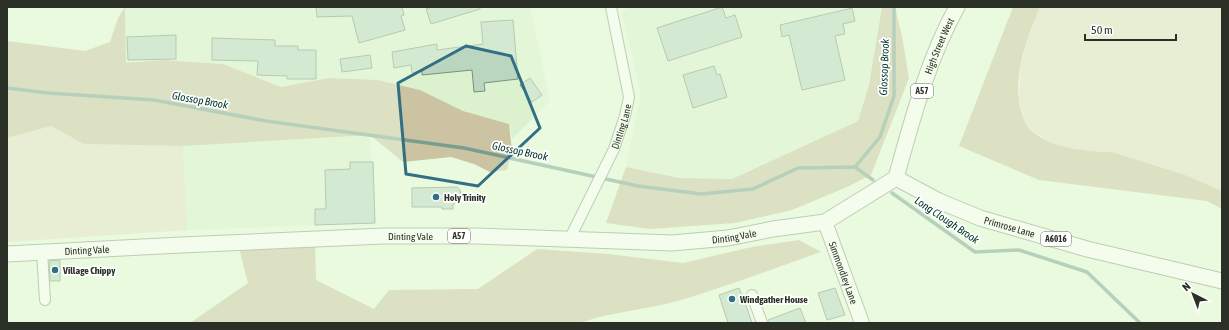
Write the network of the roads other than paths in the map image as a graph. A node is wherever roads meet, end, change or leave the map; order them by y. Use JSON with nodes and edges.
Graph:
{"nodes":[{"id":1,"x":611,"y":7,"type":"edge"},
{"id":2,"x":957,"y":7,"type":"edge"},
{"id":3,"x":896,"y":178,"type":"junction"},
{"id":4,"x":825,"y":222,"type":"junction"},
{"id":5,"x":570,"y":238,"type":"junction"},
{"id":6,"x":42,"y":252,"type":"junction"},
{"id":7,"x":7,"y":254,"type":"edge"},
{"id":8,"x":1222,"y":281,"type":"edge"},
{"id":9,"x":752,"y":295,"type":"dead end"},
{"id":10,"x":45,"y":300,"type":"dead end"},
{"id":11,"x":860,"y":322,"type":"edge"},
{"id":12,"x":762,"y":323,"type":"edge"}],
"edges":[{"from":1,"to":5,"type":"street","name":"Dinting Lane"},
{"from":2,"to":3,"type":"main road","name":"High Street West","number":"A57"},
{"from":3,"to":4,"type":"main road","name":"Dinting Vale","number":"A57"},
{"from":3,"to":8,"type":"main road","name":"Primrose Lane","number":"A6016"},
{"from":4,"to":5,"type":"main road","name":"Dinting Vale","number":"A57"},
{"from":4,"to":11,"type":"street","name":"Simmondley Lane"},
{"from":5,"to":6,"type":"main road","name":"Dinting Vale","number":"A57"},
{"from":6,"to":7,"type":"main road","name":"Dinting Vale","number":"A57"},
{"from":6,"to":10,"type":"street"},
{"from":9,"to":12,"type":"street"}]}
